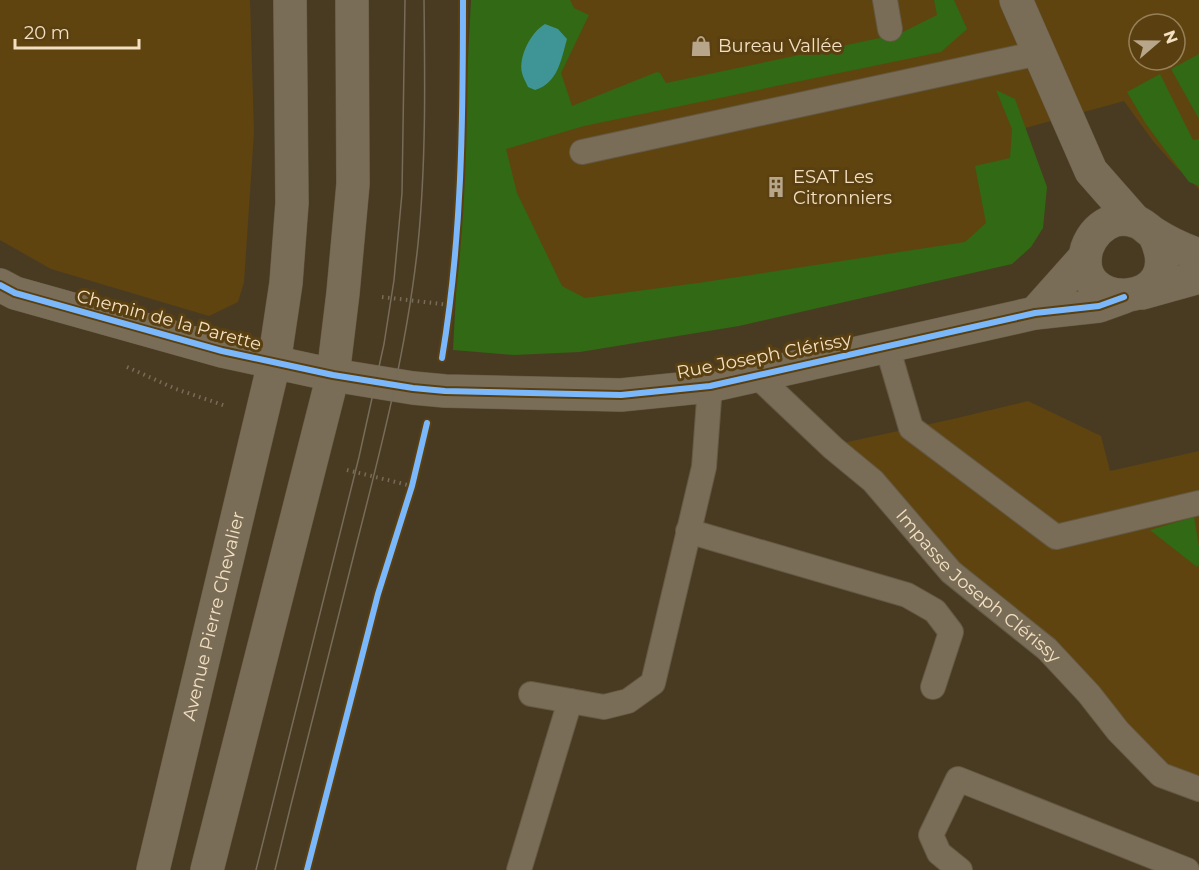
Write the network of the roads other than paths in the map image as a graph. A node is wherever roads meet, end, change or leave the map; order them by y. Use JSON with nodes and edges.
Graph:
{"nodes":[{"id":1,"x":290,"y":0,"type":"edge"},
{"id":2,"x":352,"y":0,"type":"edge"},
{"id":3,"x":885,"y":0,"type":"edge"},
{"id":4,"x":1016,"y":0,"type":"edge"},
{"id":5,"x":890,"y":29,"type":"dead end"},
{"id":6,"x":1039,"y":53,"type":"junction"},
{"id":7,"x":582,"y":152,"type":"dead end"},
{"id":8,"x":1091,"y":171,"type":"junction"},
{"id":9,"x":1145,"y":227,"type":"junction"},
{"id":10,"x":1088,"y":248,"type":"junction"},
{"id":11,"x":1199,"y":255,"type":"edge"},
{"id":12,"x":1199,"y":277,"type":"edge"},
{"id":13,"x":0,"y":285,"type":"edge"},
{"id":14,"x":1133,"y":295,"type":"junction"},
{"id":15,"x":1035,"y":313,"type":"junction"},
{"id":16,"x":887,"y":346,"type":"junction"},
{"id":17,"x":274,"y":363,"type":"junction"},
{"id":18,"x":333,"y":375,"type":"junction"},
{"id":19,"x":758,"y":376,"type":"junction"},
{"id":20,"x":710,"y":386,"type":"junction"},
{"id":21,"x":1199,"y":503,"type":"edge"},
{"id":22,"x":688,"y":531,"type":"junction"},
{"id":23,"x":933,"y":687,"type":"dead end"},
{"id":24,"x":531,"y":694,"type":"dead end"},
{"id":25,"x":570,"y":701,"type":"junction"},
{"id":26,"x":1199,"y":789,"type":"edge"},
{"id":27,"x":153,"y":870,"type":"edge"},
{"id":28,"x":207,"y":870,"type":"edge"},
{"id":29,"x":519,"y":870,"type":"edge"},
{"id":30,"x":960,"y":870,"type":"edge"},
{"id":31,"x":1187,"y":870,"type":"edge"}],
"edges":[{"from":1,"to":17,"type":"street","name":"Chemin de la Parette"},
{"from":2,"to":18,"type":"street"},
{"from":3,"to":5,"type":"lane"},
{"from":4,"to":6,"type":"street"},
{"from":6,"to":7,"type":"lane"},
{"from":6,"to":8,"type":"street"},
{"from":8,"to":9,"type":"street"},
{"from":8,"to":10,"type":"street"},
{"from":9,"to":10,"type":"street"},
{"from":9,"to":11,"type":"street"},
{"from":9,"to":14,"type":"street"},
{"from":10,"to":14,"type":"street"},
{"from":10,"to":15,"type":"street"},
{"from":12,"to":14,"type":"street","name":"Rue Joseph Clérissy"},
{"from":13,"to":17,"type":"street","name":"Chemin de la Parette"},
{"from":14,"to":15,"type":"street","name":"Rue Joseph Clérissy"},
{"from":15,"to":16,"type":"street","name":"Rue Joseph Clérissy"},
{"from":16,"to":19,"type":"street","name":"Rue Joseph Clérissy"},
{"from":16,"to":21,"type":"lane"},
{"from":17,"to":18,"type":"street","name":"Chemin de la Parette"},
{"from":17,"to":27,"type":"street","name":"Avenue Pierre Chevalier"},
{"from":18,"to":20,"type":"street","name":"Rue Joseph Clérissy"},
{"from":18,"to":28,"type":"street"},
{"from":19,"to":20,"type":"street","name":"Rue Joseph Clérissy"},
{"from":19,"to":26,"type":"lane","name":"Impasse Joseph Clérissy"},
{"from":20,"to":22,"type":"lane"},
{"from":22,"to":23,"type":"lane"},
{"from":22,"to":25,"type":"lane"},
{"from":24,"to":25,"type":"lane"},
{"from":25,"to":29,"type":"lane"},
{"from":30,"to":31,"type":"lane"}]}
